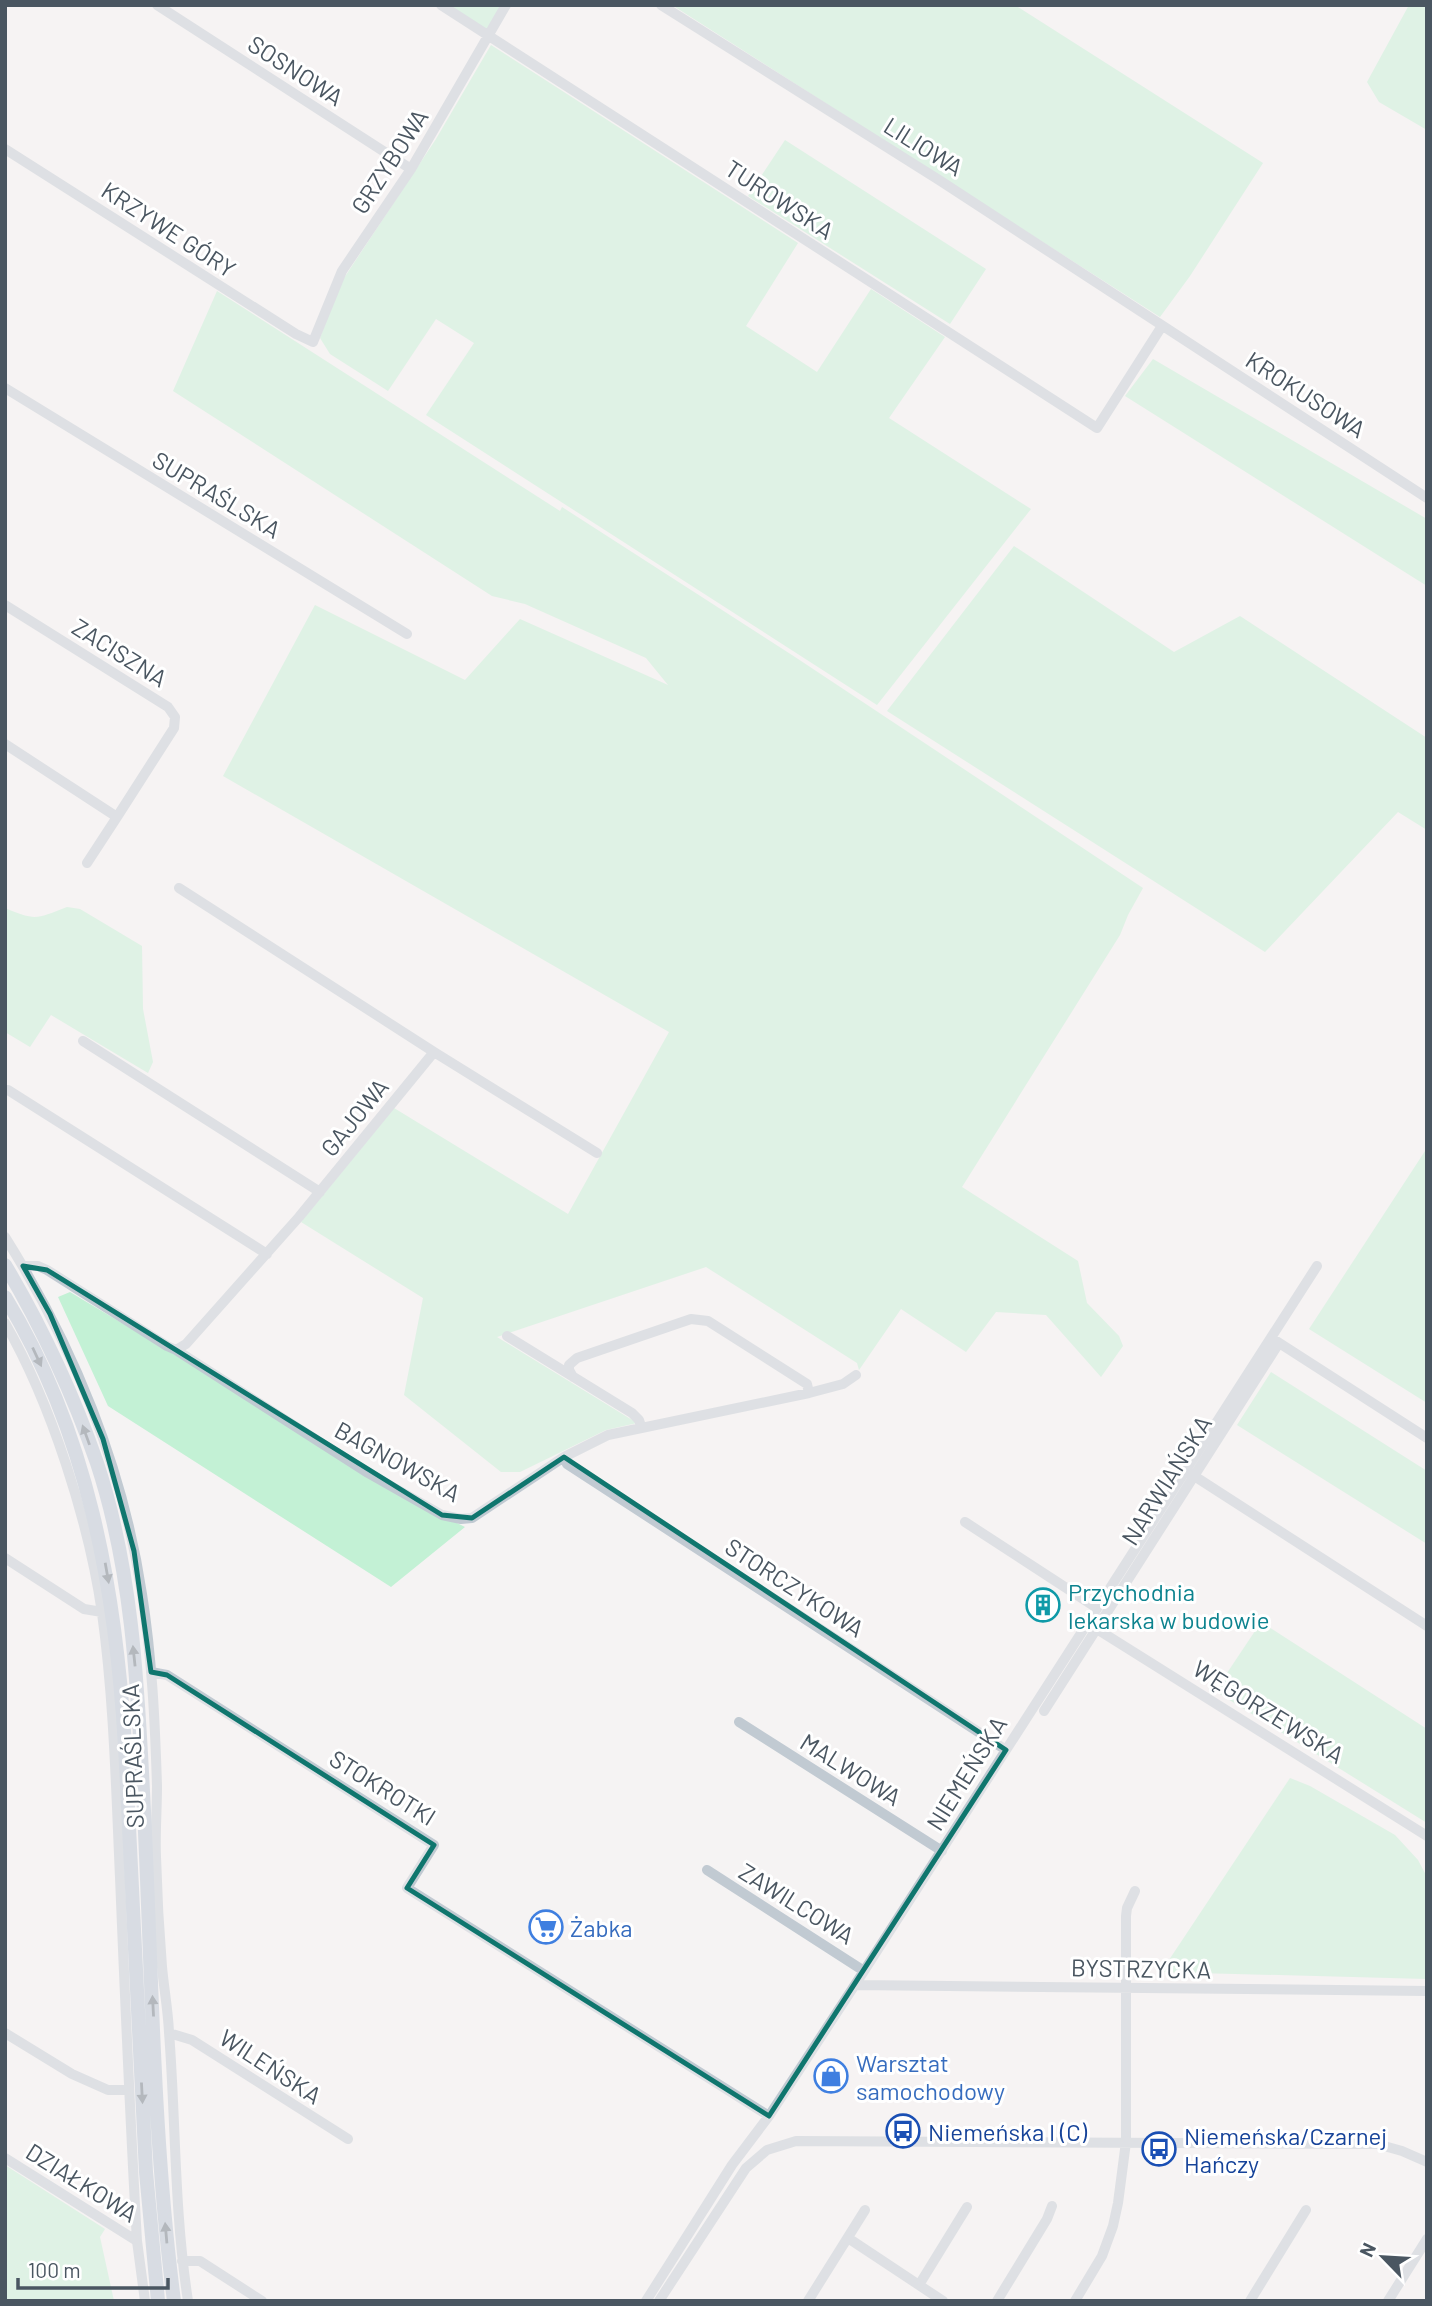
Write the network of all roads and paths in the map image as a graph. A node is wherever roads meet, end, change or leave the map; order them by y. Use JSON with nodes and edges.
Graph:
{"nodes":[{"id":1,"x":158,"y":5,"type":"edge"},
{"id":2,"x":441,"y":5,"type":"edge"},
{"id":3,"x":506,"y":5,"type":"edge"},
{"id":4,"x":661,"y":5,"type":"edge"},
{"id":5,"x":489,"y":36,"type":"junction"},
{"id":6,"x":5,"y":149,"type":"edge"},
{"id":7,"x":411,"y":169,"type":"junction"},
{"id":8,"x":1162,"y":326,"type":"junction"},
{"id":9,"x":313,"y":342,"type":"joint"},
{"id":10,"x":5,"y":388,"type":"edge"},
{"id":11,"x":1427,"y":498,"type":"edge"},
{"id":12,"x":5,"y":605,"type":"edge"},
{"id":13,"x":407,"y":634,"type":"dead end"},
{"id":14,"x":5,"y":744,"type":"edge"},
{"id":15,"x":117,"y":817,"type":"junction"},
{"id":16,"x":87,"y":863,"type":"dead end"},
{"id":17,"x":179,"y":888,"type":"dead end"},
{"id":18,"x":83,"y":1041,"type":"dead end"},
{"id":19,"x":434,"y":1052,"type":"junction"},
{"id":20,"x":8,"y":1090,"type":"dead end"},
{"id":21,"x":597,"y":1153,"type":"dead end"},
{"id":22,"x":320,"y":1192,"type":"junction"},
{"id":23,"x":5,"y":1237,"type":"edge"},
{"id":24,"x":267,"y":1254,"type":"junction"},
{"id":25,"x":5,"y":1265,"type":"edge"},
{"id":26,"x":23,"y":1266,"type":"junction"},
{"id":27,"x":1317,"y":1266,"type":"dead end"},
{"id":28,"x":5,"y":1297,"type":"edge"},
{"id":29,"x":5,"y":1323,"type":"edge"},
{"id":30,"x":507,"y":1336,"type":"dead end"},
{"id":31,"x":1275,"y":1340,"type":"junction"},
{"id":32,"x":176,"y":1350,"type":"junction"},
{"id":33,"x":856,"y":1375,"type":"dead end"},
{"id":34,"x":573,"y":1377,"type":"junction"},
{"id":35,"x":809,"y":1393,"type":"junction"},
{"id":36,"x":640,"y":1426,"type":"junction"},
{"id":37,"x":1425,"y":1436,"type":"edge"},
{"id":38,"x":564,"y":1457,"type":"junction"},
{"id":39,"x":1189,"y":1473,"type":"junction"},
{"id":40,"x":965,"y":1522,"type":"dead end"},
{"id":41,"x":7,"y":1561,"type":"edge"},
{"id":42,"x":1097,"y":1608,"type":"junction"},
{"id":43,"x":102,"y":1612,"type":"junction"},
{"id":44,"x":1092,"y":1626,"type":"junction"},
{"id":45,"x":1427,"y":1626,"type":"edge"},
{"id":46,"x":151,"y":1672,"type":"junction"},
{"id":47,"x":1044,"y":1711,"type":"dead end"},
{"id":48,"x":739,"y":1722,"type":"dead end"},
{"id":49,"x":1006,"y":1750,"type":"junction"},
{"id":50,"x":1427,"y":1836,"type":"edge"},
{"id":51,"x":942,"y":1851,"type":"junction"},
{"id":52,"x":707,"y":1870,"type":"dead end"},
{"id":53,"x":1135,"y":1891,"type":"dead end"},
{"id":54,"x":864,"y":1971,"type":"junction"},
{"id":55,"x":855,"y":1985,"type":"junction"},
{"id":56,"x":1128,"y":1989,"type":"junction"},
{"id":57,"x":1427,"y":1991,"type":"edge"},
{"id":58,"x":5,"y":2033,"type":"edge"},
{"id":59,"x":169,"y":2033,"type":"junction"},
{"id":60,"x":129,"y":2090,"type":"junction"},
{"id":61,"x":769,"y":2116,"type":"junction"},
{"id":62,"x":348,"y":2140,"type":"dead end"},
{"id":63,"x":1126,"y":2142,"type":"junction"},
{"id":64,"x":5,"y":2158,"type":"edge"},
{"id":65,"x":1427,"y":2162,"type":"edge"},
{"id":66,"x":1052,"y":2206,"type":"dead end"},
{"id":67,"x":967,"y":2207,"type":"dead end"},
{"id":68,"x":865,"y":2210,"type":"dead end"},
{"id":69,"x":1306,"y":2210,"type":"dead end"},
{"id":70,"x":848,"y":2238,"type":"junction"},
{"id":71,"x":1427,"y":2239,"type":"edge"},
{"id":72,"x":137,"y":2241,"type":"junction"},
{"id":73,"x":182,"y":2261,"type":"junction"},
{"id":74,"x":919,"y":2285,"type":"junction"},
{"id":75,"x":942,"y":2300,"type":"edge"},
{"id":76,"x":145,"y":2301,"type":"edge"},
{"id":77,"x":158,"y":2301,"type":"edge"},
{"id":78,"x":174,"y":2301,"type":"edge"},
{"id":79,"x":188,"y":2301,"type":"edge"},
{"id":80,"x":262,"y":2301,"type":"edge"},
{"id":81,"x":646,"y":2301,"type":"edge"},
{"id":82,"x":659,"y":2301,"type":"edge"},
{"id":83,"x":808,"y":2301,"type":"edge"},
{"id":84,"x":997,"y":2301,"type":"edge"},
{"id":85,"x":1076,"y":2301,"type":"edge"},
{"id":86,"x":1250,"y":2301,"type":"edge"},
{"id":87,"x":1388,"y":2301,"type":"edge"}],
"edges":[{"from":1,"to":7,"type":"street","name":"SOSNOWA"},
{"from":2,"to":5,"type":"street","name":"TUROWSKA"},
{"from":3,"to":5,"type":"street","name":"GRZYBOWA"},
{"from":4,"to":8,"type":"street","name":"LILIOWA"},
{"from":5,"to":7,"type":"street","name":"GRZYBOWA"},
{"from":5,"to":8,"type":"street","name":"TUROWSKA"},
{"from":6,"to":9,"type":"street","name":"KRZYWE GÓRY"},
{"from":7,"to":9,"type":"street","name":"GRZYBOWA"},
{"from":8,"to":11,"type":"street","name":"KROKUSOWA"},
{"from":10,"to":13,"type":"street","name":"SUPRAŚLSKA"},
{"from":12,"to":15,"type":"street","name":"ZACISZNA"},
{"from":14,"to":15,"type":"street"},
{"from":15,"to":16,"type":"street"},
{"from":17,"to":19,"type":"street"},
{"from":18,"to":22,"type":"street"},
{"from":19,"to":21,"type":"street"},
{"from":19,"to":22,"type":"street","name":"GAJOWA"},
{"from":20,"to":24,"type":"street"},
{"from":22,"to":24,"type":"street","name":"GAJOWA"},
{"from":23,"to":26,"type":"street","name":"SUPRAŚLSKA"},
{"from":24,"to":32,"type":"street","name":"GAJOWA"},
{"from":78,"to":25,"type":"main road","one_way":true},
{"from":26,"to":32,"type":"street","name":"BAGNOWSKA"},
{"from":26,"to":46,"type":"street","name":"SUPRAŚLSKA"},
{"from":27,"to":31,"type":"street","name":"NIEMEŃSKA"},
{"from":28,"to":77,"type":"main road","one_way":true},
{"from":29,"to":43,"type":"street","name":"SUPRAŚLSKA"},
{"from":30,"to":34,"type":"street"},
{"from":31,"to":37,"type":"street"},
{"from":31,"to":39,"type":"street","name":"NIEMEŃSKA"},
{"from":32,"to":38,"type":"street","name":"BAGNOWSKA"},
{"from":33,"to":35,"type":"street","name":"BAGNOWSKA"},
{"from":34,"to":35,"type":"street"},
{"from":34,"to":36,"type":"street"},
{"from":35,"to":36,"type":"street","name":"BAGNOWSKA"},
{"from":36,"to":38,"type":"street","name":"BAGNOWSKA"},
{"from":38,"to":49,"type":"street","name":"STORCZYKOWA"},
{"from":39,"to":42,"type":"street","name":"NIEMEŃSKA"},
{"from":39,"to":44,"type":"street","name":"NARWIAŃSKA"},
{"from":39,"to":45,"type":"street"},
{"from":40,"to":42,"type":"street"},
{"from":41,"to":43,"type":"street"},
{"from":42,"to":44,"type":"street","name":"NIEMEŃSKA"},
{"from":43,"to":60,"type":"street","name":"SUPRAŚLSKA"},
{"from":44,"to":47,"type":"street","name":"NARWIAŃSKA"},
{"from":44,"to":49,"type":"street","name":"NIEMEŃSKA"},
{"from":44,"to":50,"type":"street","name":"WĘGORZEWSKA"},
{"from":46,"to":59,"type":"street","name":"SUPRAŚLSKA"},
{"from":46,"to":61,"type":"street","name":"STOKROTKI"},
{"from":48,"to":51,"type":"street","name":"MALWOWA"},
{"from":49,"to":51,"type":"street","name":"NIEMEŃSKA"},
{"from":51,"to":54,"type":"street","name":"NIEMEŃSKA"},
{"from":52,"to":54,"type":"street","name":"ZAWILCOWA"},
{"from":53,"to":56,"type":"street"},
{"from":54,"to":55,"type":"street","name":"NIEMEŃSKA"},
{"from":55,"to":56,"type":"street","name":"BYSTRZYCKA"},
{"from":55,"to":61,"type":"street","name":"NIEMEŃSKA"},
{"from":56,"to":57,"type":"street","name":"BYSTRZYCKA"},
{"from":56,"to":63,"type":"street"},
{"from":58,"to":60,"type":"street"},
{"from":59,"to":62,"type":"street","name":"WILEŃSKA"},
{"from":59,"to":73,"type":"street","name":"SUPRAŚLSKA"},
{"from":60,"to":72,"type":"street","name":"SUPRAŚLSKA"},
{"from":61,"to":81,"type":"street","name":"NIEMEŃSKA"},
{"from":63,"to":65,"type":"street"},
{"from":63,"to":82,"type":"street"},
{"from":63,"to":85,"type":"street"},
{"from":64,"to":72,"type":"street","name":"DZIAŁKOWA"},
{"from":66,"to":84,"type":"street"},
{"from":67,"to":74,"type":"street"},
{"from":68,"to":70,"type":"street"},
{"from":69,"to":86,"type":"street"},
{"from":70,"to":74,"type":"street"},
{"from":70,"to":83,"type":"street"},
{"from":71,"to":87,"type":"street"},
{"from":72,"to":76,"type":"street","name":"SUPRAŚLSKA"},
{"from":73,"to":79,"type":"street","name":"SUPRAŚLSKA"},
{"from":73,"to":80,"type":"street"},
{"from":74,"to":75,"type":"street"}]}
